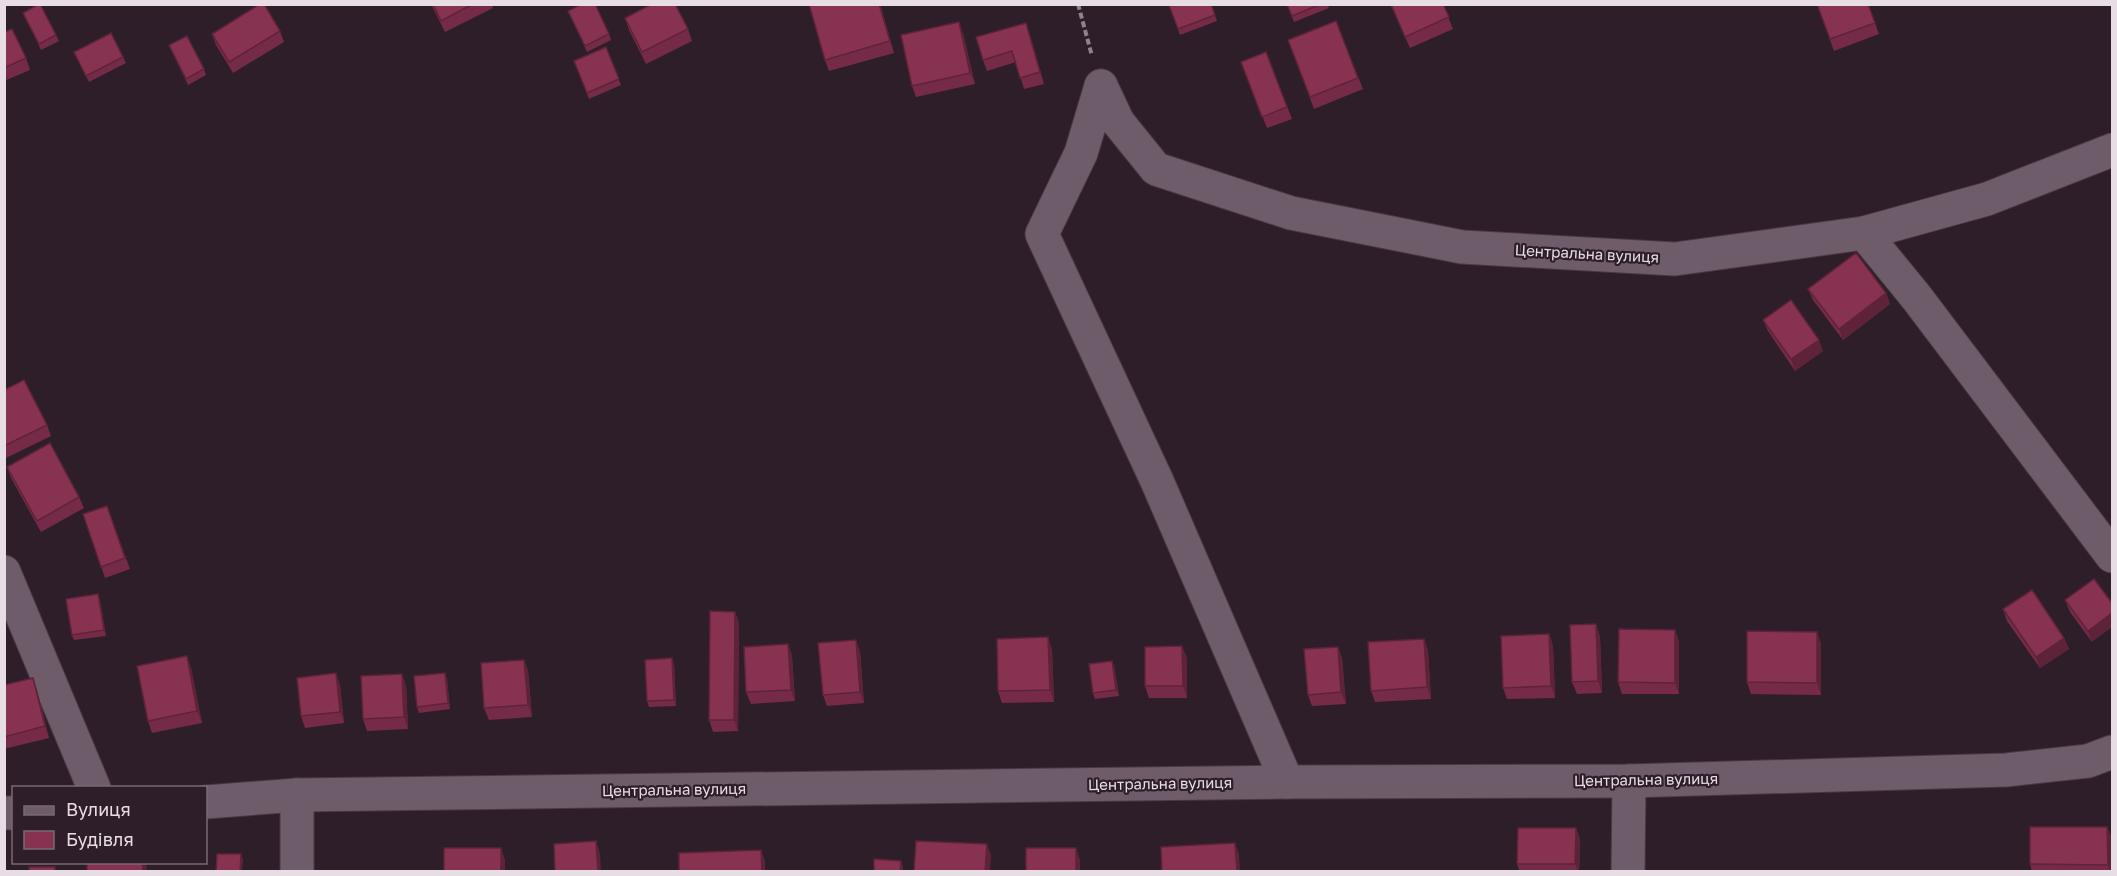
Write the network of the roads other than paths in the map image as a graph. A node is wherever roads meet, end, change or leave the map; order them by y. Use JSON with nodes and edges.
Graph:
{"nodes":[{"id":1,"x":2112,"y":150,"type":"edge"},
{"id":2,"x":1864,"y":233,"type":"junction"},
{"id":3,"x":2112,"y":556,"type":"edge"},
{"id":4,"x":4,"y":572,"type":"edge"},
{"id":5,"x":2112,"y":752,"type":"edge"},
{"id":6,"x":1287,"y":782,"type":"junction"},
{"id":7,"x":1629,"y":782,"type":"junction"},
{"id":8,"x":93,"y":786,"type":"edge"},
{"id":9,"x":297,"y":795,"type":"junction"},
{"id":10,"x":207,"y":802,"type":"edge"},
{"id":11,"x":297,"y":872,"type":"edge"},
{"id":12,"x":1628,"y":872,"type":"edge"}],
"edges":[{"from":1,"to":2,"type":"street","name":"Центральна вулиця"},
{"from":2,"to":3,"type":"street"},
{"from":2,"to":6,"type":"street","name":"Центральна вулиця"},
{"from":4,"to":8,"type":"street"},
{"from":5,"to":7,"type":"street","name":"Центральна вулиця"},
{"from":6,"to":7,"type":"street","name":"Центральна вулиця"},
{"from":6,"to":9,"type":"street","name":"Центральна вулиця"},
{"from":7,"to":12,"type":"street"},
{"from":9,"to":10,"type":"street","name":"Центральна вулиця"},
{"from":9,"to":11,"type":"street"}]}
